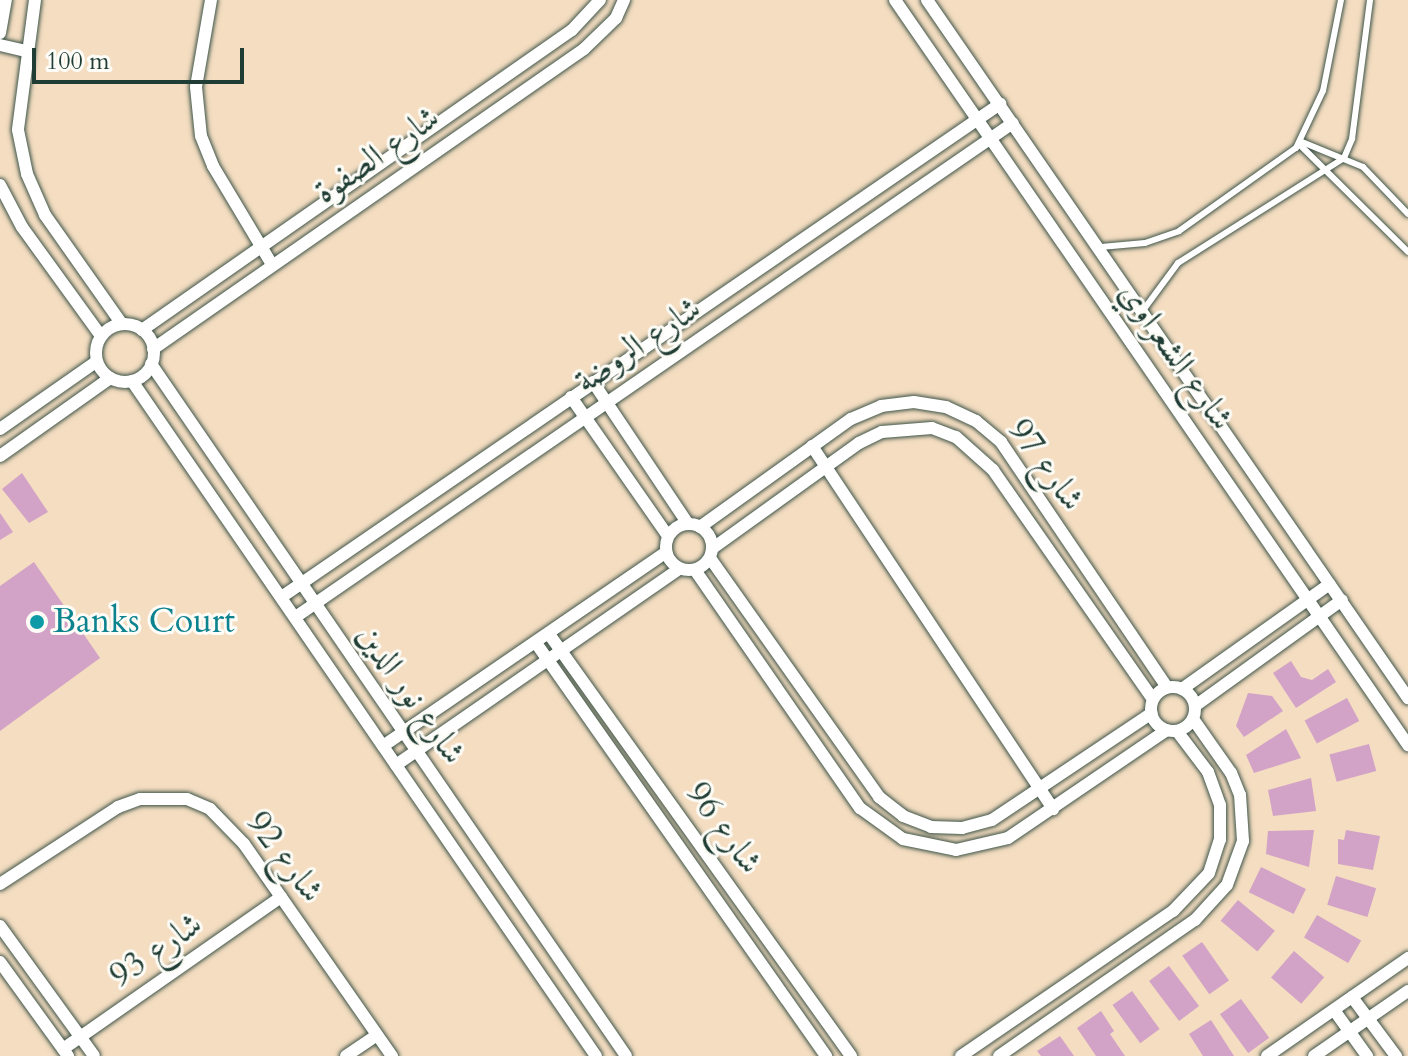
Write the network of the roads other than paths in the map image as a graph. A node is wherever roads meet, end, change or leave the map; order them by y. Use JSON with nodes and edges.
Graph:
{"nodes":[{"id":1,"x":6,"y":0,"type":"edge"},
{"id":2,"x":35,"y":0,"type":"edge"},
{"id":3,"x":211,"y":0,"type":"edge"},
{"id":4,"x":600,"y":0,"type":"edge"},
{"id":5,"x":624,"y":0,"type":"edge"},
{"id":6,"x":895,"y":0,"type":"edge"},
{"id":7,"x":927,"y":0,"type":"edge"},
{"id":8,"x":1341,"y":0,"type":"edge"},
{"id":9,"x":1370,"y":0,"type":"edge"},
{"id":10,"x":0,"y":33,"type":"edge"},
{"id":11,"x":0,"y":45,"type":"edge"},
{"id":12,"x":26,"y":51,"type":"junction"},
{"id":13,"x":1000,"y":104,"type":"junction"},
{"id":14,"x":977,"y":120,"type":"junction"},
{"id":15,"x":1013,"y":123,"type":"junction"},
{"id":16,"x":991,"y":139,"type":"junction"},
{"id":17,"x":1301,"y":144,"type":"junction"},
{"id":18,"x":1344,"y":158,"type":"junction"},
{"id":19,"x":1327,"y":169,"type":"junction"},
{"id":20,"x":0,"y":185,"type":"edge"},
{"id":21,"x":1408,"y":214,"type":"edge"},
{"id":22,"x":259,"y":245,"type":"junction"},
{"id":23,"x":1101,"y":247,"type":"junction"},
{"id":24,"x":1408,"y":252,"type":"edge"},
{"id":25,"x":271,"y":263,"type":"junction"},
{"id":26,"x":1144,"y":309,"type":"junction"},
{"id":27,"x":122,"y":324,"type":"junction"},
{"id":28,"x":142,"y":330,"type":"junction"},
{"id":29,"x":101,"y":336,"type":"junction"},
{"id":30,"x":153,"y":349,"type":"junction"},
{"id":31,"x":97,"y":361,"type":"junction"},
{"id":32,"x":151,"y":364,"type":"junction"},
{"id":33,"x":110,"y":378,"type":"junction"},
{"id":34,"x":132,"y":381,"type":"junction"},
{"id":35,"x":593,"y":382,"type":"junction"},
{"id":36,"x":571,"y":397,"type":"junction"},
{"id":37,"x":606,"y":401,"type":"junction"},
{"id":38,"x":584,"y":416,"type":"junction"},
{"id":39,"x":0,"y":429,"type":"edge"},
{"id":40,"x":812,"y":446,"type":"junction"},
{"id":41,"x":0,"y":456,"type":"edge"},
{"id":42,"x":826,"y":466,"type":"junction"},
{"id":43,"x":694,"y":525,"type":"junction"},
{"id":44,"x":668,"y":536,"type":"junction"},
{"id":45,"x":666,"y":552,"type":"junction"},
{"id":46,"x":711,"y":553,"type":"junction"},
{"id":47,"x":679,"y":569,"type":"junction"},
{"id":48,"x":695,"y":570,"type":"junction"},
{"id":49,"x":301,"y":584,"type":"junction"},
{"id":50,"x":1330,"y":584,"type":"junction"},
{"id":51,"x":283,"y":596,"type":"junction"},
{"id":52,"x":1308,"y":599,"type":"junction"},
{"id":53,"x":1342,"y":600,"type":"junction"},
{"id":54,"x":315,"y":603,"type":"junction"},
{"id":55,"x":297,"y":616,"type":"junction"},
{"id":56,"x":1320,"y":617,"type":"junction"},
{"id":57,"x":549,"y":634,"type":"junction"},
{"id":58,"x":536,"y":643,"type":"junction"},
{"id":59,"x":562,"y":652,"type":"junction"},
{"id":60,"x":548,"y":662,"type":"junction"},
{"id":61,"x":1167,"y":687,"type":"junction"},
{"id":62,"x":1182,"y":689,"type":"junction"},
{"id":63,"x":1408,"y":698,"type":"edge"},
{"id":64,"x":1153,"y":699,"type":"junction"},
{"id":65,"x":1152,"y":713,"type":"junction"},
{"id":66,"x":1194,"y":713,"type":"junction"},
{"id":67,"x":1172,"y":730,"type":"junction"},
{"id":68,"x":403,"y":733,"type":"junction"},
{"id":69,"x":1408,"y":745,"type":"edge"},
{"id":70,"x":383,"y":746,"type":"junction"},
{"id":71,"x":416,"y":751,"type":"junction"},
{"id":72,"x":396,"y":765,"type":"junction"},
{"id":73,"x":1041,"y":791,"type":"junction"},
{"id":74,"x":1053,"y":809,"type":"junction"},
{"id":75,"x":0,"y":884,"type":"edge"},
{"id":76,"x":281,"y":897,"type":"junction"},
{"id":77,"x":0,"y":926,"type":"edge"},
{"id":78,"x":1408,"y":958,"type":"edge"},
{"id":79,"x":0,"y":962,"type":"edge"},
{"id":80,"x":1408,"y":991,"type":"edge"},
{"id":81,"x":1352,"y":997,"type":"junction"},
{"id":82,"x":1334,"y":1010,"type":"junction"},
{"id":83,"x":1368,"y":1019,"type":"junction"},
{"id":84,"x":1350,"y":1031,"type":"junction"},
{"id":85,"x":377,"y":1035,"type":"junction"},
{"id":86,"x":81,"y":1037,"type":"junction"},
{"id":87,"x":65,"y":1052,"type":"edge"},
{"id":88,"x":94,"y":1056,"type":"edge"},
{"id":89,"x":346,"y":1056,"type":"edge"},
{"id":90,"x":392,"y":1056,"type":"edge"},
{"id":91,"x":596,"y":1056,"type":"edge"},
{"id":92,"x":626,"y":1056,"type":"edge"},
{"id":93,"x":826,"y":1056,"type":"edge"},
{"id":94,"x":851,"y":1056,"type":"edge"},
{"id":95,"x":961,"y":1056,"type":"edge"},
{"id":96,"x":999,"y":1056,"type":"edge"},
{"id":97,"x":1267,"y":1056,"type":"edge"},
{"id":98,"x":1314,"y":1056,"type":"edge"},
{"id":99,"x":1367,"y":1056,"type":"edge"},
{"id":100,"x":1396,"y":1056,"type":"edge"}],
"edges":[{"from":1,"to":10,"type":"street"},
{"from":2,"to":12,"type":"street"},
{"from":3,"to":22,"type":"street"},
{"from":4,"to":22,"type":"street","name":"شارع الصفوة"},
{"from":5,"to":25,"type":"street","name":"شارع الصفوة"},
{"from":6,"to":14,"type":"street","name":"شارع الشعراوي"},
{"from":7,"to":13,"type":"street","name":"شارع الشعراوي"},
{"from":8,"to":17,"type":"lane"},
{"from":9,"to":18,"type":"lane"},
{"from":11,"to":12,"type":"street"},
{"from":12,"to":27,"type":"street"},
{"from":13,"to":14,"type":"street","name":"شارع الروضة"},
{"from":13,"to":15,"type":"street","name":"شارع الشعراوي"},
{"from":14,"to":16,"type":"street","name":"شارع الشعراوي"},
{"from":14,"to":35,"type":"street","name":"شارع الروضة"},
{"from":15,"to":16,"type":"street","name":"شارع الروضة"},
{"from":15,"to":23,"type":"street","name":"شارع الشعراوي"},
{"from":16,"to":37,"type":"street","name":"شارع الروضة"},
{"from":16,"to":52,"type":"street","name":"شارع الشعراوي"},
{"from":17,"to":18,"type":"lane"},
{"from":17,"to":19,"type":"lane"},
{"from":17,"to":23,"type":"lane"},
{"from":18,"to":19,"type":"lane"},
{"from":18,"to":21,"type":"lane"},
{"from":19,"to":24,"type":"lane"},
{"from":19,"to":26,"type":"lane"},
{"from":20,"to":29,"type":"street"},
{"from":22,"to":25,"type":"street"},
{"from":22,"to":28,"type":"street","name":"شارع الصفوة"},
{"from":23,"to":26,"type":"street","name":"شارع الشعراوي"},
{"from":25,"to":30,"type":"street","name":"شارع الصفوة"},
{"from":26,"to":50,"type":"street","name":"شارع الشعراوي"},
{"from":27,"to":28,"type":"street"},
{"from":27,"to":29,"type":"street"},
{"from":28,"to":30,"type":"street"},
{"from":29,"to":31,"type":"street"},
{"from":30,"to":32,"type":"street"},
{"from":31,"to":33,"type":"street"},
{"from":31,"to":39,"type":"street"},
{"from":32,"to":34,"type":"street"},
{"from":32,"to":49,"type":"street","name":"شارع نور الدين"},
{"from":33,"to":34,"type":"street"},
{"from":33,"to":41,"type":"street"},
{"from":34,"to":51,"type":"street","name":"شارع نور الدين"},
{"from":35,"to":36,"type":"street","name":"شارع الروضة"},
{"from":35,"to":37,"type":"street"},
{"from":36,"to":38,"type":"street"},
{"from":36,"to":49,"type":"street","name":"شارع الروضة"},
{"from":37,"to":38,"type":"street","name":"شارع الروضة"},
{"from":37,"to":43,"type":"street"},
{"from":38,"to":44,"type":"street"},
{"from":38,"to":54,"type":"street","name":"شارع الروضة"},
{"from":40,"to":42,"type":"street"},
{"from":40,"to":43,"type":"street","name":"شارع 97"},
{"from":40,"to":61,"type":"street","name":"شارع 97"},
{"from":42,"to":46,"type":"street","name":"شارع 97"},
{"from":42,"to":64,"type":"street","name":"شارع 97"},
{"from":42,"to":73,"type":"street"},
{"from":43,"to":44,"type":"street"},
{"from":43,"to":46,"type":"street"},
{"from":44,"to":45,"type":"street"},
{"from":45,"to":47,"type":"street"},
{"from":45,"to":57,"type":"street"},
{"from":46,"to":48,"type":"street"},
{"from":46,"to":73,"type":"street"},
{"from":47,"to":48,"type":"street"},
{"from":47,"to":59,"type":"street"},
{"from":48,"to":74,"type":"street"},
{"from":49,"to":51,"type":"street","name":"شارع الروضة"},
{"from":49,"to":54,"type":"street","name":"شارع نور الدين"},
{"from":50,"to":52,"type":"street"},
{"from":50,"to":53,"type":"street","name":"شارع الشعراوي"},
{"from":51,"to":55,"type":"street","name":"شارع نور الدين"},
{"from":52,"to":56,"type":"street","name":"شارع الشعراوي"},
{"from":52,"to":62,"type":"street"},
{"from":53,"to":56,"type":"street"},
{"from":53,"to":63,"type":"street","name":"شارع الشعراوي"},
{"from":54,"to":55,"type":"street","name":"شارع الروضة"},
{"from":54,"to":68,"type":"street","name":"شارع نور الدين"},
{"from":55,"to":70,"type":"street","name":"شارع نور الدين"},
{"from":56,"to":66,"type":"street"},
{"from":56,"to":69,"type":"street","name":"شارع الشعراوي"},
{"from":57,"to":58,"type":"street"},
{"from":57,"to":59,"type":"street","name":"شارع 96"},
{"from":58,"to":60,"type":"street","name":"شارع 96"},
{"from":58,"to":68,"type":"street"},
{"from":59,"to":60,"type":"street"},
{"from":59,"to":94,"type":"street","name":"شارع 96"},
{"from":60,"to":71,"type":"street"},
{"from":60,"to":93,"type":"street","name":"شارع 96"},
{"from":61,"to":62,"type":"street"},
{"from":61,"to":64,"type":"street"},
{"from":62,"to":66,"type":"street"},
{"from":64,"to":65,"type":"street"},
{"from":65,"to":67,"type":"street"},
{"from":65,"to":73,"type":"street"},
{"from":66,"to":67,"type":"street"},
{"from":66,"to":96,"type":"street"},
{"from":67,"to":74,"type":"street"},
{"from":67,"to":95,"type":"street"},
{"from":68,"to":70,"type":"street"},
{"from":68,"to":71,"type":"street","name":"شارع نور الدين"},
{"from":70,"to":72,"type":"street","name":"شارع نور الدين"},
{"from":71,"to":72,"type":"street"},
{"from":71,"to":92,"type":"street","name":"شارع نور الدين"},
{"from":72,"to":91,"type":"street","name":"شارع نور الدين"},
{"from":73,"to":74,"type":"street"},
{"from":75,"to":76,"type":"street","name":"شارع 92"},
{"from":76,"to":85,"type":"street","name":"شارع 92"},
{"from":76,"to":86,"type":"street","name":"شارع 93"},
{"from":77,"to":86,"type":"street"},
{"from":78,"to":81,"type":"street"},
{"from":79,"to":87,"type":"street"},
{"from":80,"to":83,"type":"street"},
{"from":81,"to":82,"type":"street"},
{"from":81,"to":83,"type":"street"},
{"from":82,"to":84,"type":"street"},
{"from":82,"to":97,"type":"street"},
{"from":83,"to":84,"type":"street"},
{"from":83,"to":100,"type":"street"},
{"from":84,"to":98,"type":"street"},
{"from":84,"to":99,"type":"street"},
{"from":85,"to":89,"type":"street"},
{"from":85,"to":90,"type":"street","name":"شارع 92"},
{"from":86,"to":87,"type":"street","name":"شارع 93"},
{"from":86,"to":88,"type":"street"}]}
